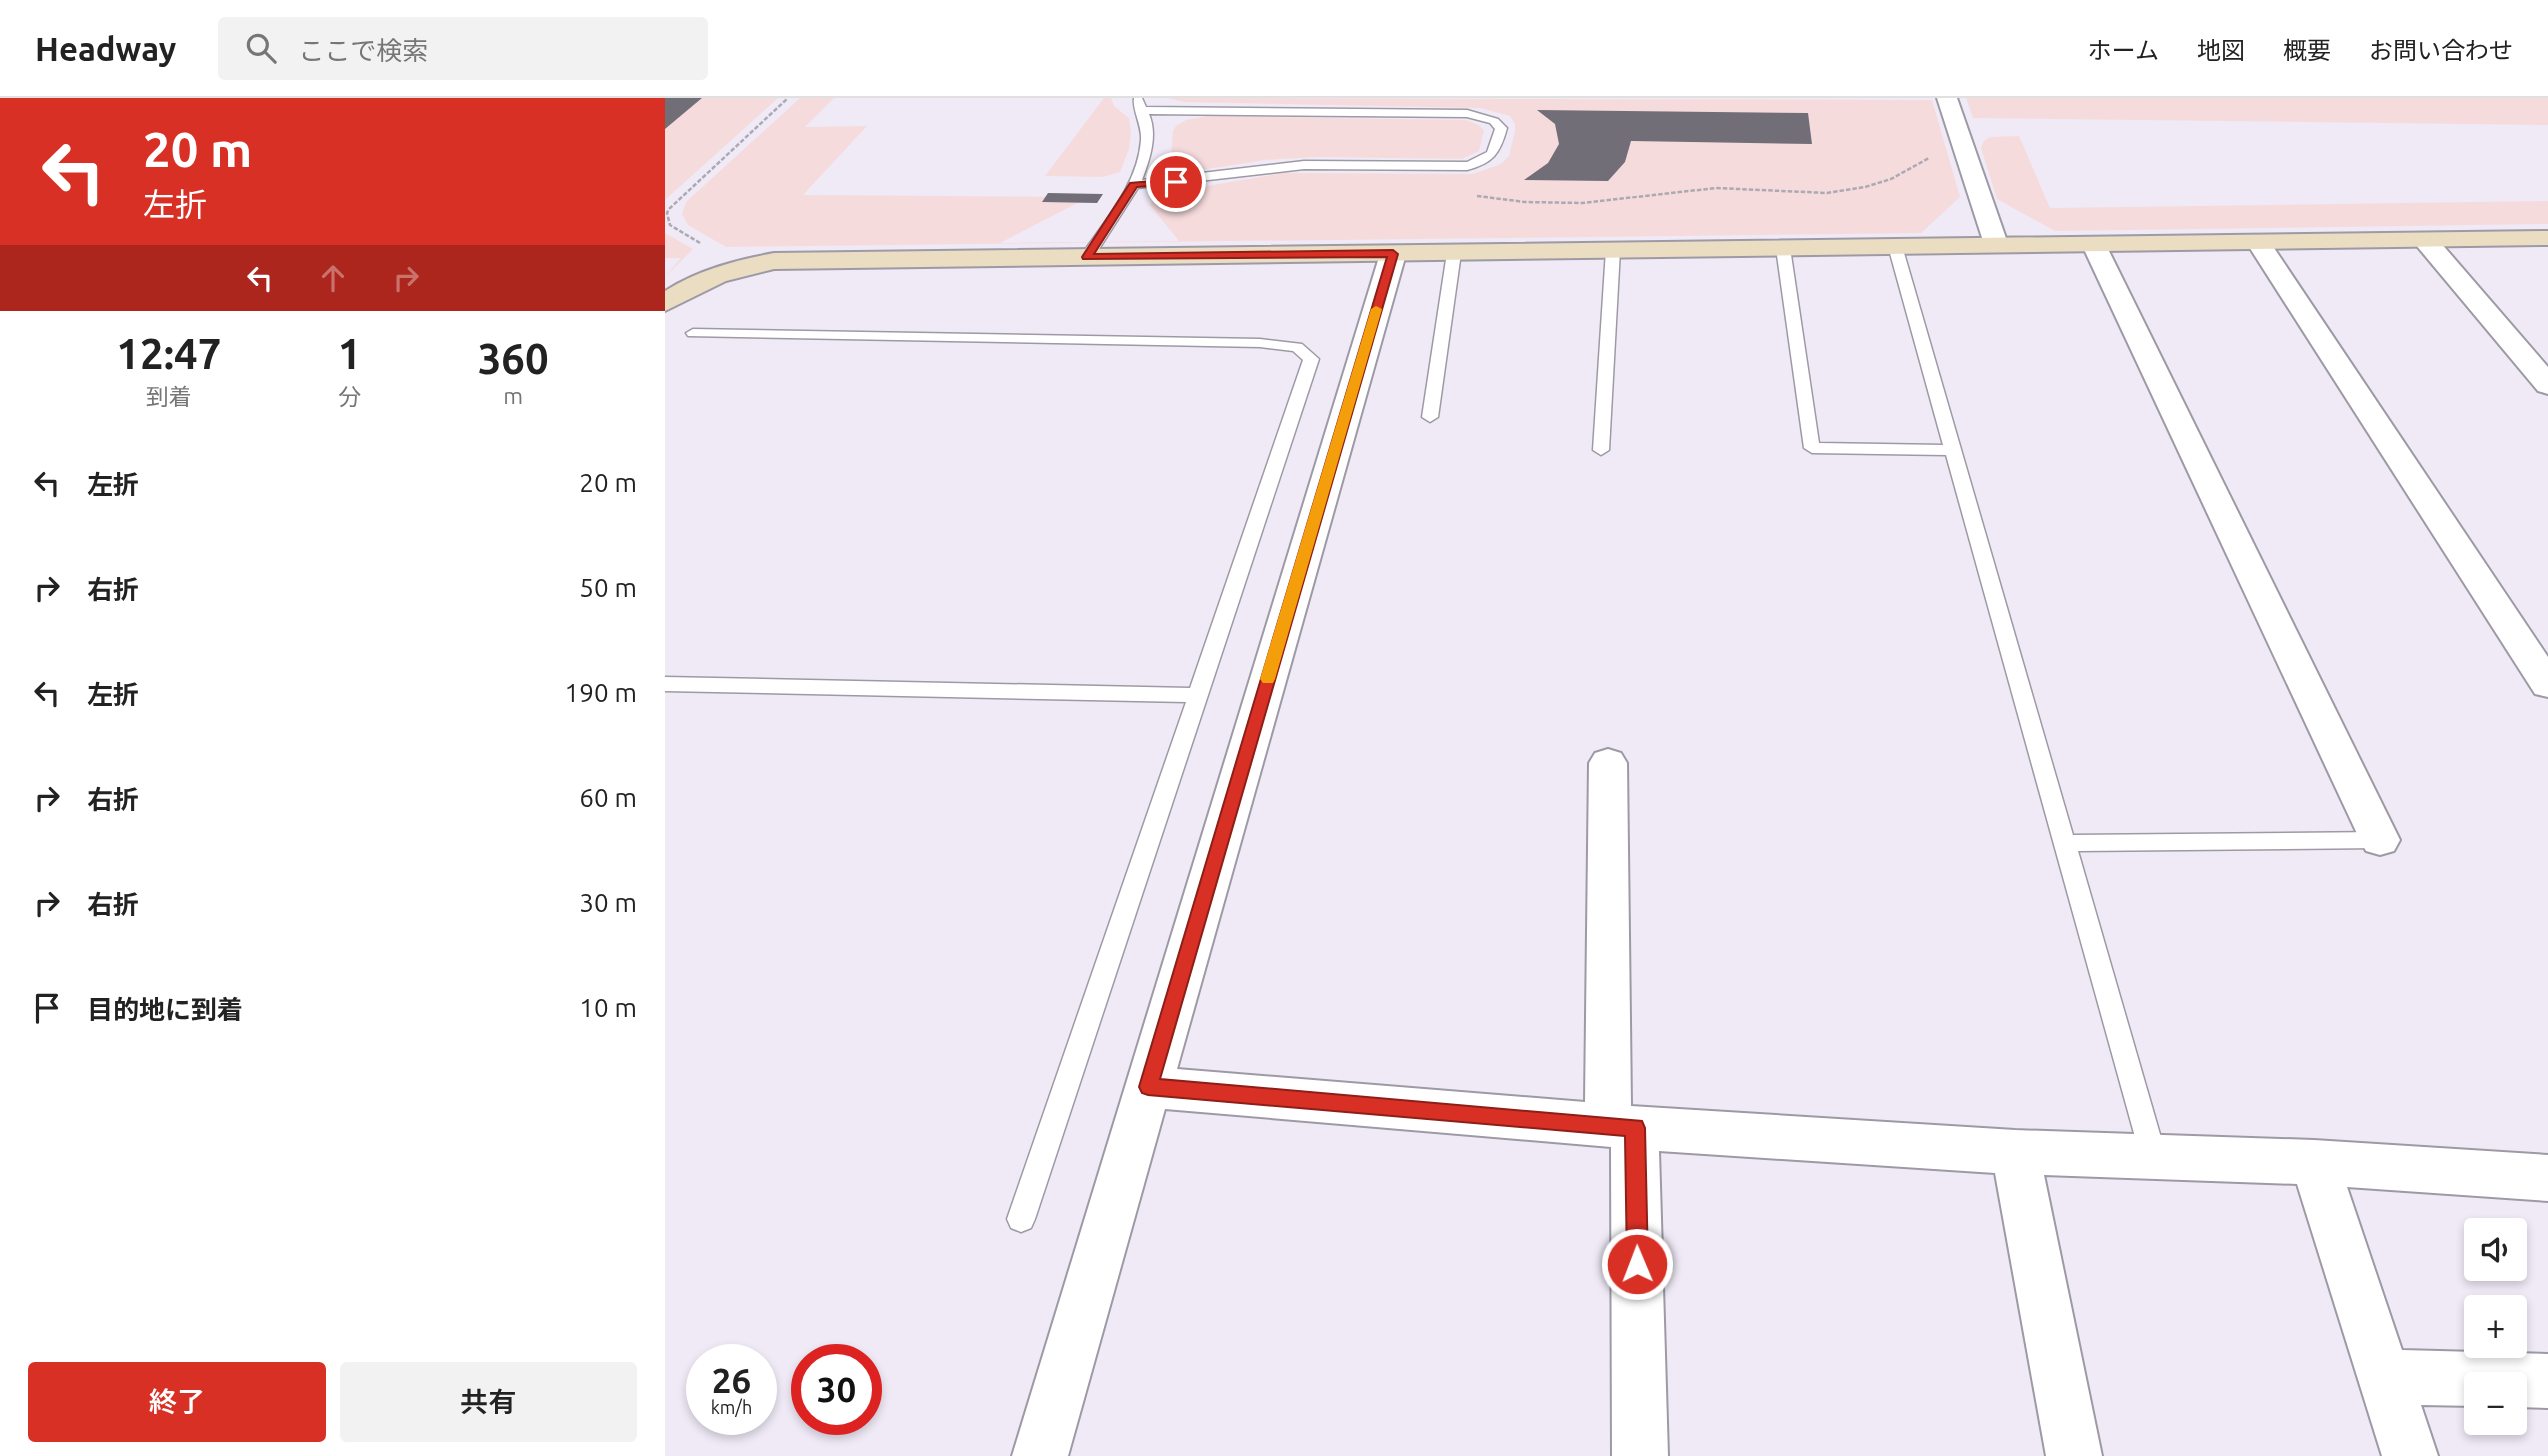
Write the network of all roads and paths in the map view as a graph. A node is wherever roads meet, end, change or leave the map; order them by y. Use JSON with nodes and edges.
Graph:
{"nodes":[{"id":1,"x":788,"y":98,"type":"edge"},
{"id":2,"x":1947,"y":98,"type":"edge"},
{"id":3,"x":1140,"y":104,"type":"edge"},
{"id":4,"x":1964,"y":153,"type":"junction"},
{"id":5,"x":1133,"y":185,"type":"junction"},
{"id":6,"x":1473,"y":195,"type":"dead end"},
{"id":7,"x":2548,"y":238,"type":"edge"},
{"id":8,"x":2425,"y":240,"type":"junction"},
{"id":9,"x":2257,"y":242,"type":"junction"},
{"id":10,"x":1996,"y":244,"type":"junction"},
{"id":11,"x":2094,"y":245,"type":"junction"},
{"id":12,"x":1895,"y":246,"type":"junction"},
{"id":13,"x":706,"y":247,"type":"dead end"},
{"id":14,"x":1783,"y":248,"type":"junction"},
{"id":15,"x":1613,"y":250,"type":"junction"},
{"id":16,"x":1454,"y":253,"type":"junction"},
{"id":17,"x":1393,"y":254,"type":"junction"},
{"id":18,"x":1087,"y":257,"type":"junction"},
{"id":19,"x":665,"y":303,"type":"edge"},
{"id":20,"x":693,"y":333,"type":"dead end"},
{"id":21,"x":2548,"y":385,"type":"edge"},
{"id":22,"x":1430,"y":417,"type":"dead end"},
{"id":23,"x":1601,"y":450,"type":"dead end"},
{"id":24,"x":1953,"y":450,"type":"junction"},
{"id":25,"x":665,"y":684,"type":"edge"},
{"id":26,"x":2548,"y":685,"type":"edge"},
{"id":27,"x":1199,"y":695,"type":"junction"},
{"id":28,"x":1608,"y":763,"type":"dead end"},
{"id":29,"x":2380,"y":840,"type":"joint"},
{"id":30,"x":2065,"y":843,"type":"junction"},
{"id":31,"x":1148,"y":1087,"type":"junction"},
{"id":32,"x":1622,"y":1126,"type":"junction"},
{"id":33,"x":2015,"y":1152,"type":"junction"},
{"id":34,"x":2153,"y":1154,"type":"junction"},
{"id":35,"x":2314,"y":1162,"type":"junction"},
{"id":36,"x":2548,"y":1178,"type":"edge"},
{"id":37,"x":1021,"y":1219,"type":"dead end"},
{"id":38,"x":2383,"y":1377,"type":"junction"},
{"id":39,"x":2548,"y":1381,"type":"edge"},
{"id":40,"x":1040,"y":1456,"type":"edge"},
{"id":41,"x":1640,"y":1456,"type":"edge"},
{"id":42,"x":2074,"y":1456,"type":"edge"},
{"id":43,"x":2410,"y":1456,"type":"edge"}],
"edges":[{"from":1,"to":13,"type":"path"},
{"from":2,"to":4,"type":"street"},
{"from":3,"to":5,"type":"lane"},
{"from":3,"to":5,"type":"lane"},
{"from":4,"to":6,"type":"path"},
{"from":4,"to":10,"type":"street"},
{"from":5,"to":18,"type":"lane"},
{"from":7,"to":8,"type":"street"},
{"from":8,"to":9,"type":"street"},
{"from":8,"to":21,"type":"street"},
{"from":9,"to":11,"type":"street"},
{"from":9,"to":26,"type":"street"},
{"from":10,"to":11,"type":"street"},
{"from":10,"to":12,"type":"street"},
{"from":11,"to":29,"type":"street"},
{"from":12,"to":14,"type":"street"},
{"from":12,"to":24,"type":"lane"},
{"from":14,"to":15,"type":"street"},
{"from":14,"to":24,"type":"lane"},
{"from":15,"to":16,"type":"street"},
{"from":15,"to":23,"type":"lane"},
{"from":16,"to":17,"type":"street"},
{"from":16,"to":22,"type":"lane"},
{"from":17,"to":18,"type":"street"},
{"from":17,"to":31,"type":"street"},
{"from":18,"to":19,"type":"street"},
{"from":20,"to":27,"type":"lane"},
{"from":24,"to":30,"type":"lane"},
{"from":25,"to":27,"type":"lane"},
{"from":27,"to":37,"type":"lane"},
{"from":28,"to":32,"type":"street"},
{"from":29,"to":30,"type":"lane"},
{"from":30,"to":34,"type":"lane"},
{"from":31,"to":32,"type":"street"},
{"from":31,"to":40,"type":"street"},
{"from":32,"to":33,"type":"street"},
{"from":32,"to":41,"type":"street"},
{"from":33,"to":34,"type":"street"},
{"from":33,"to":42,"type":"street"},
{"from":34,"to":35,"type":"street"},
{"from":35,"to":36,"type":"street"},
{"from":35,"to":38,"type":"street"},
{"from":38,"to":39,"type":"street"},
{"from":38,"to":43,"type":"street"}]}
